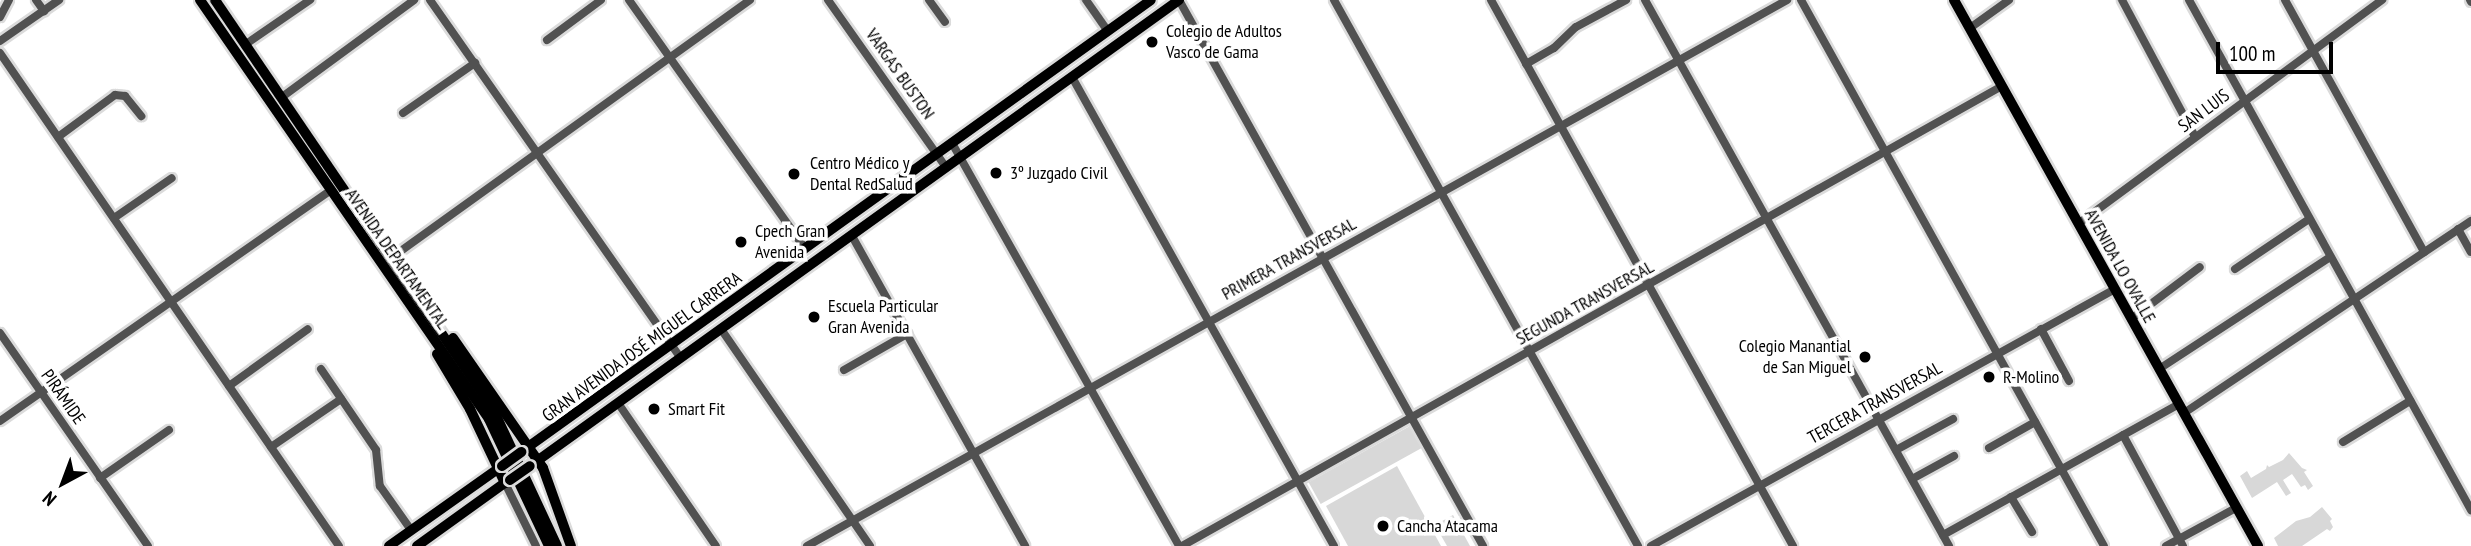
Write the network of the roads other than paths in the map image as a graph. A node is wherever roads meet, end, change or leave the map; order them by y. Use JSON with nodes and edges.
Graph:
{"nodes":[{"id":1,"x":9,"y":0,"type":"edge"},
{"id":2,"x":36,"y":0,"type":"edge"},
{"id":3,"x":59,"y":0,"type":"edge"},
{"id":4,"x":200,"y":0,"type":"edge"},
{"id":5,"x":215,"y":0,"type":"edge"},
{"id":6,"x":310,"y":0,"type":"edge"},
{"id":7,"x":414,"y":0,"type":"edge"},
{"id":8,"x":430,"y":0,"type":"edge"},
{"id":9,"x":601,"y":0,"type":"edge"},
{"id":10,"x":629,"y":0,"type":"edge"},
{"id":11,"x":750,"y":0,"type":"edge"},
{"id":12,"x":828,"y":0,"type":"edge"},
{"id":13,"x":929,"y":0,"type":"edge"},
{"id":14,"x":1086,"y":0,"type":"edge"},
{"id":15,"x":1151,"y":0,"type":"edge"},
{"id":16,"x":1179,"y":0,"type":"edge"},
{"id":17,"x":1334,"y":0,"type":"edge"},
{"id":18,"x":1491,"y":0,"type":"edge"},
{"id":19,"x":1626,"y":0,"type":"edge"},
{"id":20,"x":1645,"y":0,"type":"edge"},
{"id":21,"x":1787,"y":0,"type":"edge"},
{"id":22,"x":1801,"y":0,"type":"edge"},
{"id":23,"x":1955,"y":0,"type":"edge"},
{"id":24,"x":2009,"y":0,"type":"edge"},
{"id":25,"x":2122,"y":0,"type":"edge"},
{"id":26,"x":2189,"y":0,"type":"edge"},
{"id":27,"x":2382,"y":0,"type":"edge"},
{"id":28,"x":2289,"y":1,"type":"edge"},
{"id":29,"x":44,"y":11,"type":"junction"},
{"id":30,"x":0,"y":17,"type":"edge"},
{"id":31,"x":944,"y":22,"type":"dead end"},
{"id":32,"x":1970,"y":28,"type":"junction"},
{"id":33,"x":1108,"y":31,"type":"junction"},
{"id":34,"x":547,"y":40,"type":"dead end"},
{"id":35,"x":0,"y":41,"type":"edge"},
{"id":36,"x":246,"y":44,"type":"junction"},
{"id":37,"x":2312,"y":51,"type":"junction"},
{"id":38,"x":0,"y":53,"type":"edge"},
{"id":39,"x":1104,"y":54,"type":"junction"},
{"id":40,"x":670,"y":58,"type":"junction"},
{"id":41,"x":1679,"y":61,"type":"junction"},
{"id":42,"x":475,"y":63,"type":"junction"},
{"id":43,"x":1526,"y":64,"type":"junction"},
{"id":44,"x":1072,"y":77,"type":"junction"},
{"id":45,"x":2002,"y":86,"type":"junction"},
{"id":46,"x":282,"y":97,"type":"junction"},
{"id":47,"x":2243,"y":102,"type":"junction"},
{"id":48,"x":403,"y":113,"type":"dead end"},
{"id":49,"x":141,"y":116,"type":"dead end"},
{"id":50,"x":1560,"y":127,"type":"junction"},
{"id":51,"x":58,"y":137,"type":"junction"},
{"id":52,"x":2195,"y":137,"type":"junction"},
{"id":53,"x":952,"y":143,"type":"junction"},
{"id":54,"x":538,"y":153,"type":"junction"},
{"id":55,"x":937,"y":154,"type":"junction"},
{"id":56,"x":1886,"y":154,"type":"junction"},
{"id":57,"x":961,"y":157,"type":"junction"},
{"id":58,"x":946,"y":167,"type":"junction"},
{"id":59,"x":172,"y":178,"type":"dead end"},
{"id":60,"x":330,"y":191,"type":"junction"},
{"id":61,"x":1442,"y":193,"type":"junction"},
{"id":62,"x":114,"y":218,"type":"junction"},
{"id":63,"x":1768,"y":219,"type":"junction"},
{"id":64,"x":2309,"y":219,"type":"junction"},
{"id":65,"x":2471,"y":221,"type":"edge"},
{"id":66,"x":2078,"y":224,"type":"junction"},
{"id":67,"x":2458,"y":229,"type":"junction"},
{"id":68,"x":852,"y":236,"type":"junction"},
{"id":69,"x":805,"y":249,"type":"junction"},
{"id":70,"x":2424,"y":252,"type":"junction"},
{"id":71,"x":2471,"y":253,"type":"edge"},
{"id":72,"x":2330,"y":257,"type":"junction"},
{"id":73,"x":391,"y":258,"type":"junction"},
{"id":74,"x":1322,"y":258,"type":"junction"},
{"id":75,"x":2200,"y":267,"type":"dead end"},
{"id":76,"x":2235,"y":269,"type":"dead end"},
{"id":77,"x":398,"y":270,"type":"junction"},
{"id":78,"x":385,"y":271,"type":"junction"},
{"id":79,"x":1649,"y":285,"type":"junction"},
{"id":80,"x":2115,"y":289,"type":"junction"},
{"id":81,"x":2353,"y":299,"type":"junction"},
{"id":82,"x":171,"y":302,"type":"junction"},
{"id":83,"x":2131,"y":319,"type":"junction"},
{"id":84,"x":1209,"y":323,"type":"junction"},
{"id":85,"x":309,"y":329,"type":"dead end"},
{"id":86,"x":721,"y":329,"type":"junction"},
{"id":87,"x":2040,"y":330,"type":"junction"},
{"id":88,"x":0,"y":333,"type":"edge"},
{"id":89,"x":907,"y":334,"type":"junction"},
{"id":90,"x":673,"y":345,"type":"junction"},
{"id":91,"x":1530,"y":351,"type":"junction"},
{"id":92,"x":1997,"y":354,"type":"junction"},
{"id":93,"x":681,"y":358,"type":"junction"},
{"id":94,"x":321,"y":369,"type":"dead end"},
{"id":95,"x":2159,"y":369,"type":"junction"},
{"id":96,"x":844,"y":370,"type":"dead end"},
{"id":97,"x":2069,"y":380,"type":"dead end"},
{"id":98,"x":229,"y":386,"type":"junction"},
{"id":99,"x":1091,"y":387,"type":"junction"},
{"id":100,"x":41,"y":392,"type":"junction"},
{"id":101,"x":341,"y":399,"type":"junction"},
{"id":102,"x":2410,"y":401,"type":"junction"},
{"id":103,"x":618,"y":403,"type":"junction"},
{"id":104,"x":2181,"y":409,"type":"junction"},
{"id":105,"x":1412,"y":417,"type":"junction"},
{"id":106,"x":1879,"y":419,"type":"junction"},
{"id":107,"x":1953,"y":419,"type":"dead end"},
{"id":108,"x":0,"y":421,"type":"edge"},
{"id":109,"x":2035,"y":422,"type":"junction"},
{"id":110,"x":169,"y":429,"type":"dead end"},
{"id":111,"x":2123,"y":435,"type":"junction"},
{"id":112,"x":2343,"y":442,"type":"dead end"},
{"id":113,"x":271,"y":447,"type":"junction"},
{"id":114,"x":1989,"y":448,"type":"dead end"},
{"id":115,"x":525,"y":450,"type":"junction"},
{"id":116,"x":1896,"y":450,"type":"junction"},
{"id":117,"x":973,"y":453,"type":"junction"},
{"id":118,"x":1954,"y":456,"type":"dead end"},
{"id":119,"x":534,"y":463,"type":"junction"},
{"id":120,"x":500,"y":467,"type":"junction"},
{"id":121,"x":2061,"y":469,"type":"junction"},
{"id":122,"x":100,"y":478,"type":"junction"},
{"id":123,"x":1912,"y":479,"type":"junction"},
{"id":124,"x":1297,"y":481,"type":"junction"},
{"id":125,"x":507,"y":482,"type":"junction"},
{"id":126,"x":1760,"y":486,"type":"junction"},
{"id":127,"x":2011,"y":497,"type":"junction"},
{"id":128,"x":2236,"y":508,"type":"junction"},
{"id":129,"x":2471,"y":510,"type":"edge"},
{"id":130,"x":853,"y":521,"type":"junction"},
{"id":131,"x":411,"y":530,"type":"junction"},
{"id":132,"x":2032,"y":532,"type":"dead end"},
{"id":133,"x":1943,"y":535,"type":"junction"},
{"id":134,"x":2181,"y":542,"type":"edge"},
{"id":135,"x":148,"y":546,"type":"edge"},
{"id":136,"x":339,"y":546,"type":"edge"},
{"id":137,"x":389,"y":546,"type":"edge"},
{"id":138,"x":417,"y":546,"type":"edge"},
{"id":139,"x":536,"y":546,"type":"edge"},
{"id":140,"x":548,"y":546,"type":"edge"},
{"id":141,"x":556,"y":546,"type":"edge"},
{"id":142,"x":571,"y":546,"type":"edge"},
{"id":143,"x":716,"y":546,"type":"edge"},
{"id":144,"x":807,"y":546,"type":"edge"},
{"id":145,"x":870,"y":546,"type":"edge"},
{"id":146,"x":1025,"y":546,"type":"edge"},
{"id":147,"x":1181,"y":546,"type":"edge"},
{"id":148,"x":1334,"y":546,"type":"edge"},
{"id":149,"x":1483,"y":546,"type":"edge"},
{"id":150,"x":1638,"y":546,"type":"edge"},
{"id":151,"x":1651,"y":546,"type":"edge"},
{"id":152,"x":1793,"y":546,"type":"edge"},
{"id":153,"x":1949,"y":546,"type":"edge"},
{"id":154,"x":2104,"y":546,"type":"edge"},
{"id":155,"x":2166,"y":546,"type":"edge"},
{"id":156,"x":2258,"y":546,"type":"edge"}],
"edges":[{"from":1,"to":30,"type":"street"},
{"from":2,"to":29,"type":"street"},
{"from":3,"to":29,"type":"street"},
{"from":4,"to":60,"type":"main road","name":"AVENIDA DEPARTAMENTAL"},
{"from":5,"to":36,"type":"main road","name":"AVENIDA DEPARTAMENTAL"},
{"from":6,"to":36,"type":"street"},
{"from":7,"to":46,"type":"street"},
{"from":8,"to":42,"type":"street"},
{"from":9,"to":34,"type":"street"},
{"from":10,"to":40,"type":"street"},
{"from":11,"to":40,"type":"street"},
{"from":12,"to":55,"type":"street","name":"VARGAS BUSTON"},
{"from":13,"to":31,"type":"street"},
{"from":14,"to":33,"type":"street"},
{"from":15,"to":33,"type":"main road","name":"GRAN AVENIDA JOSÉ MIGUEL CARRERA"},
{"from":16,"to":39,"type":"main road","name":"GRAN AVENIDA JOSÉ MIGUEL CARRERA"},
{"from":16,"to":74,"type":"street"},
{"from":17,"to":61,"type":"street"},
{"from":18,"to":43,"type":"street"},
{"from":19,"to":43,"type":"street"},
{"from":20,"to":41,"type":"street"},
{"from":21,"to":41,"type":"street","name":"PRIMERA TRANSVERSAL"},
{"from":22,"to":56,"type":"street"},
{"from":23,"to":32,"type":"main road","name":"AVENIDA LO OVALLE"},
{"from":24,"to":32,"type":"street"},
{"from":25,"to":52,"type":"street"},
{"from":26,"to":47,"type":"street"},
{"from":27,"to":37,"type":"street","name":"SAN LUIS"},
{"from":28,"to":37,"type":"street"},
{"from":29,"to":35,"type":"street"},
{"from":32,"to":45,"type":"main road","name":"AVENIDA LO OVALLE"},
{"from":33,"to":39,"type":"main road"},
{"from":33,"to":53,"type":"main road","name":"GRAN AVENIDA JOSÉ MIGUEL CARRERA"},
{"from":36,"to":46,"type":"main road","name":"AVENIDA DEPARTAMENTAL"},
{"from":37,"to":47,"type":"street","name":"SAN LUIS"},
{"from":37,"to":70,"type":"street"},
{"from":38,"to":51,"type":"street"},
{"from":39,"to":44,"type":"main road","name":"GRAN AVENIDA JOSÉ MIGUEL CARRERA"},
{"from":40,"to":54,"type":"street"},
{"from":40,"to":69,"type":"street"},
{"from":41,"to":50,"type":"street","name":"PRIMERA TRANSVERSAL"},
{"from":41,"to":63,"type":"street"},
{"from":42,"to":48,"type":"street"},
{"from":42,"to":54,"type":"street"},
{"from":43,"to":50,"type":"street"},
{"from":44,"to":57,"type":"main road","name":"GRAN AVENIDA JOSÉ MIGUEL CARRERA"},
{"from":44,"to":84,"type":"street"},
{"from":45,"to":56,"type":"street","name":"SEGUNDA TRANSVERSAL"},
{"from":45,"to":66,"type":"main road","name":"AVENIDA LO OVALLE"},
{"from":46,"to":73,"type":"main road","name":"AVENIDA DEPARTAMENTAL"},
{"from":47,"to":52,"type":"street","name":"SAN LUIS"},
{"from":47,"to":64,"type":"street"},
{"from":49,"to":51,"type":"street"},
{"from":50,"to":61,"type":"street","name":"PRIMERA TRANSVERSAL"},
{"from":50,"to":79,"type":"street"},
{"from":51,"to":62,"type":"street"},
{"from":52,"to":66,"type":"street","name":"SAN LUIS"},
{"from":53,"to":55,"type":"main road","name":"GRAN AVENIDA JOSÉ MIGUEL CARRERA"},
{"from":53,"to":57,"type":"street"},
{"from":54,"to":73,"type":"street"},
{"from":54,"to":90,"type":"street"},
{"from":55,"to":58,"type":"street","name":"VARGAS BUSTON"},
{"from":55,"to":69,"type":"main road","name":"GRAN AVENIDA JOSÉ MIGUEL CARRERA"},
{"from":56,"to":63,"type":"street","name":"SEGUNDA TRANSVERSAL"},
{"from":56,"to":92,"type":"street"},
{"from":57,"to":58,"type":"main road","name":"GRAN AVENIDA JOSÉ MIGUEL CARRERA"},
{"from":57,"to":99,"type":"street"},
{"from":58,"to":68,"type":"main road","name":"GRAN AVENIDA JOSÉ MIGUEL CARRERA"},
{"from":59,"to":62,"type":"street"},
{"from":60,"to":78,"type":"main road","name":"AVENIDA DEPARTAMENTAL"},
{"from":60,"to":82,"type":"street"},
{"from":61,"to":74,"type":"street","name":"PRIMERA TRANSVERSAL"},
{"from":61,"to":91,"type":"street"},
{"from":62,"to":82,"type":"street"},
{"from":63,"to":79,"type":"street","name":"SEGUNDA TRANSVERSAL"},
{"from":63,"to":106,"type":"street"},
{"from":64,"to":72,"type":"street"},
{"from":64,"to":76,"type":"street"},
{"from":65,"to":67,"type":"street"},
{"from":66,"to":80,"type":"main road","name":"AVENIDA LO OVALLE"},
{"from":67,"to":70,"type":"street"},
{"from":67,"to":71,"type":"street"},
{"from":68,"to":86,"type":"main road","name":"GRAN AVENIDA JOSÉ MIGUEL CARRERA"},
{"from":68,"to":89,"type":"street"},
{"from":69,"to":90,"type":"main road","name":"GRAN AVENIDA JOSÉ MIGUEL CARRERA"},
{"from":70,"to":81,"type":"street"},
{"from":72,"to":81,"type":"street"},
{"from":72,"to":95,"type":"street"},
{"from":73,"to":77,"type":"main road","name":"AVENIDA DEPARTAMENTAL"},
{"from":74,"to":84,"type":"street","name":"PRIMERA TRANSVERSAL"},
{"from":74,"to":105,"type":"street"},
{"from":75,"to":83,"type":"street"},
{"from":77,"to":115,"type":"main road"},
{"from":77,"to":141,"type":"main road","name":"AVENIDA DEPARTAMENTAL"},
{"from":78,"to":120,"type":"main road"},
{"from":78,"to":140,"type":"main road","name":"AVENIDA DEPARTAMENTAL"},
{"from":79,"to":91,"type":"street","name":"SEGUNDA TRANSVERSAL"},
{"from":79,"to":126,"type":"street"},
{"from":80,"to":83,"type":"main road","name":"AVENIDA LO OVALLE"},
{"from":80,"to":87,"type":"street","name":"TERCERA TRANSVERSAL"},
{"from":81,"to":102,"type":"street"},
{"from":81,"to":104,"type":"street"},
{"from":82,"to":98,"type":"street"},
{"from":82,"to":100,"type":"street"},
{"from":83,"to":95,"type":"main road","name":"AVENIDA LO OVALLE"},
{"from":84,"to":99,"type":"street","name":"PRIMERA TRANSVERSAL"},
{"from":84,"to":124,"type":"street"},
{"from":85,"to":98,"type":"street"},
{"from":86,"to":93,"type":"main road","name":"GRAN AVENIDA JOSÉ MIGUEL CARRERA"},
{"from":86,"to":130,"type":"street"},
{"from":87,"to":92,"type":"street","name":"TERCERA TRANSVERSAL"},
{"from":87,"to":97,"type":"street"},
{"from":88,"to":100,"type":"street","name":"PIRÁMIDE"},
{"from":89,"to":96,"type":"street"},
{"from":89,"to":117,"type":"street"},
{"from":90,"to":93,"type":"street"},
{"from":90,"to":115,"type":"main road","name":"GRAN AVENIDA JOSÉ MIGUEL CARRERA"},
{"from":91,"to":105,"type":"street","name":"SEGUNDA TRANSVERSAL"},
{"from":91,"to":150,"type":"street"},
{"from":92,"to":106,"type":"street","name":"TERCERA TRANSVERSAL"},
{"from":92,"to":109,"type":"street"},
{"from":93,"to":103,"type":"main road","name":"GRAN AVENIDA JOSÉ MIGUEL CARRERA"},
{"from":94,"to":101,"type":"street"},
{"from":95,"to":104,"type":"main road","name":"AVENIDA LO OVALLE"},
{"from":98,"to":113,"type":"street"},
{"from":99,"to":117,"type":"street","name":"PRIMERA TRANSVERSAL"},
{"from":99,"to":147,"type":"street"},
{"from":100,"to":108,"type":"street"},
{"from":100,"to":122,"type":"street","name":"PIRÁMIDE"},
{"from":101,"to":113,"type":"street"},
{"from":101,"to":131,"type":"street"},
{"from":102,"to":112,"type":"street"},
{"from":102,"to":129,"type":"street"},
{"from":103,"to":119,"type":"main road","name":"GRAN AVENIDA JOSÉ MIGUEL CARRERA"},
{"from":103,"to":143,"type":"street"},
{"from":104,"to":111,"type":"street"},
{"from":104,"to":128,"type":"main road","name":"AVENIDA LO OVALLE"},
{"from":105,"to":124,"type":"street","name":"SEGUNDA TRANSVERSAL"},
{"from":105,"to":149,"type":"street"},
{"from":106,"to":116,"type":"street"},
{"from":106,"to":126,"type":"street","name":"TERCERA TRANSVERSAL"},
{"from":107,"to":116,"type":"street"},
{"from":109,"to":114,"type":"street"},
{"from":109,"to":121,"type":"street"},
{"from":110,"to":122,"type":"street"},
{"from":111,"to":121,"type":"street"},
{"from":111,"to":134,"type":"street"},
{"from":113,"to":136,"type":"street"},
{"from":115,"to":119,"type":"main road"},
{"from":115,"to":120,"type":"main road","name":"GRAN AVENIDA JOSÉ MIGUEL CARRERA","bridge":true},
{"from":116,"to":123,"type":"street"},
{"from":117,"to":130,"type":"street","name":"PRIMERA TRANSVERSAL"},
{"from":117,"to":146,"type":"street"},
{"from":118,"to":123,"type":"street"},
{"from":119,"to":125,"type":"main road","name":"GRAN AVENIDA JOSÉ MIGUEL CARRERA","bridge":true},
{"from":119,"to":142,"type":"main road"},
{"from":120,"to":125,"type":"main road"},
{"from":120,"to":131,"type":"main road","name":"GRAN AVENIDA JOSÉ MIGUEL CARRERA"},
{"from":121,"to":127,"type":"street"},
{"from":121,"to":154,"type":"street"},
{"from":122,"to":135,"type":"street","name":"PIRÁMIDE"},
{"from":123,"to":133,"type":"street"},
{"from":124,"to":147,"type":"street","name":"SEGUNDA TRANSVERSAL"},
{"from":124,"to":148,"type":"street"},
{"from":125,"to":138,"type":"main road","name":"GRAN AVENIDA JOSÉ MIGUEL CARRERA"},
{"from":125,"to":139,"type":"street"},
{"from":126,"to":151,"type":"street","name":"TERCERA TRANSVERSAL"},
{"from":126,"to":152,"type":"street"},
{"from":127,"to":132,"type":"street"},
{"from":127,"to":133,"type":"street"},
{"from":128,"to":134,"type":"street"},
{"from":128,"to":156,"type":"main road","name":"AVENIDA LO OVALLE"},
{"from":130,"to":144,"type":"street","name":"PRIMERA TRANSVERSAL"},
{"from":130,"to":145,"type":"street"},
{"from":131,"to":137,"type":"main road","name":"GRAN AVENIDA JOSÉ MIGUEL CARRERA"},
{"from":133,"to":153,"type":"street"},
{"from":134,"to":155,"type":"street"}]}
